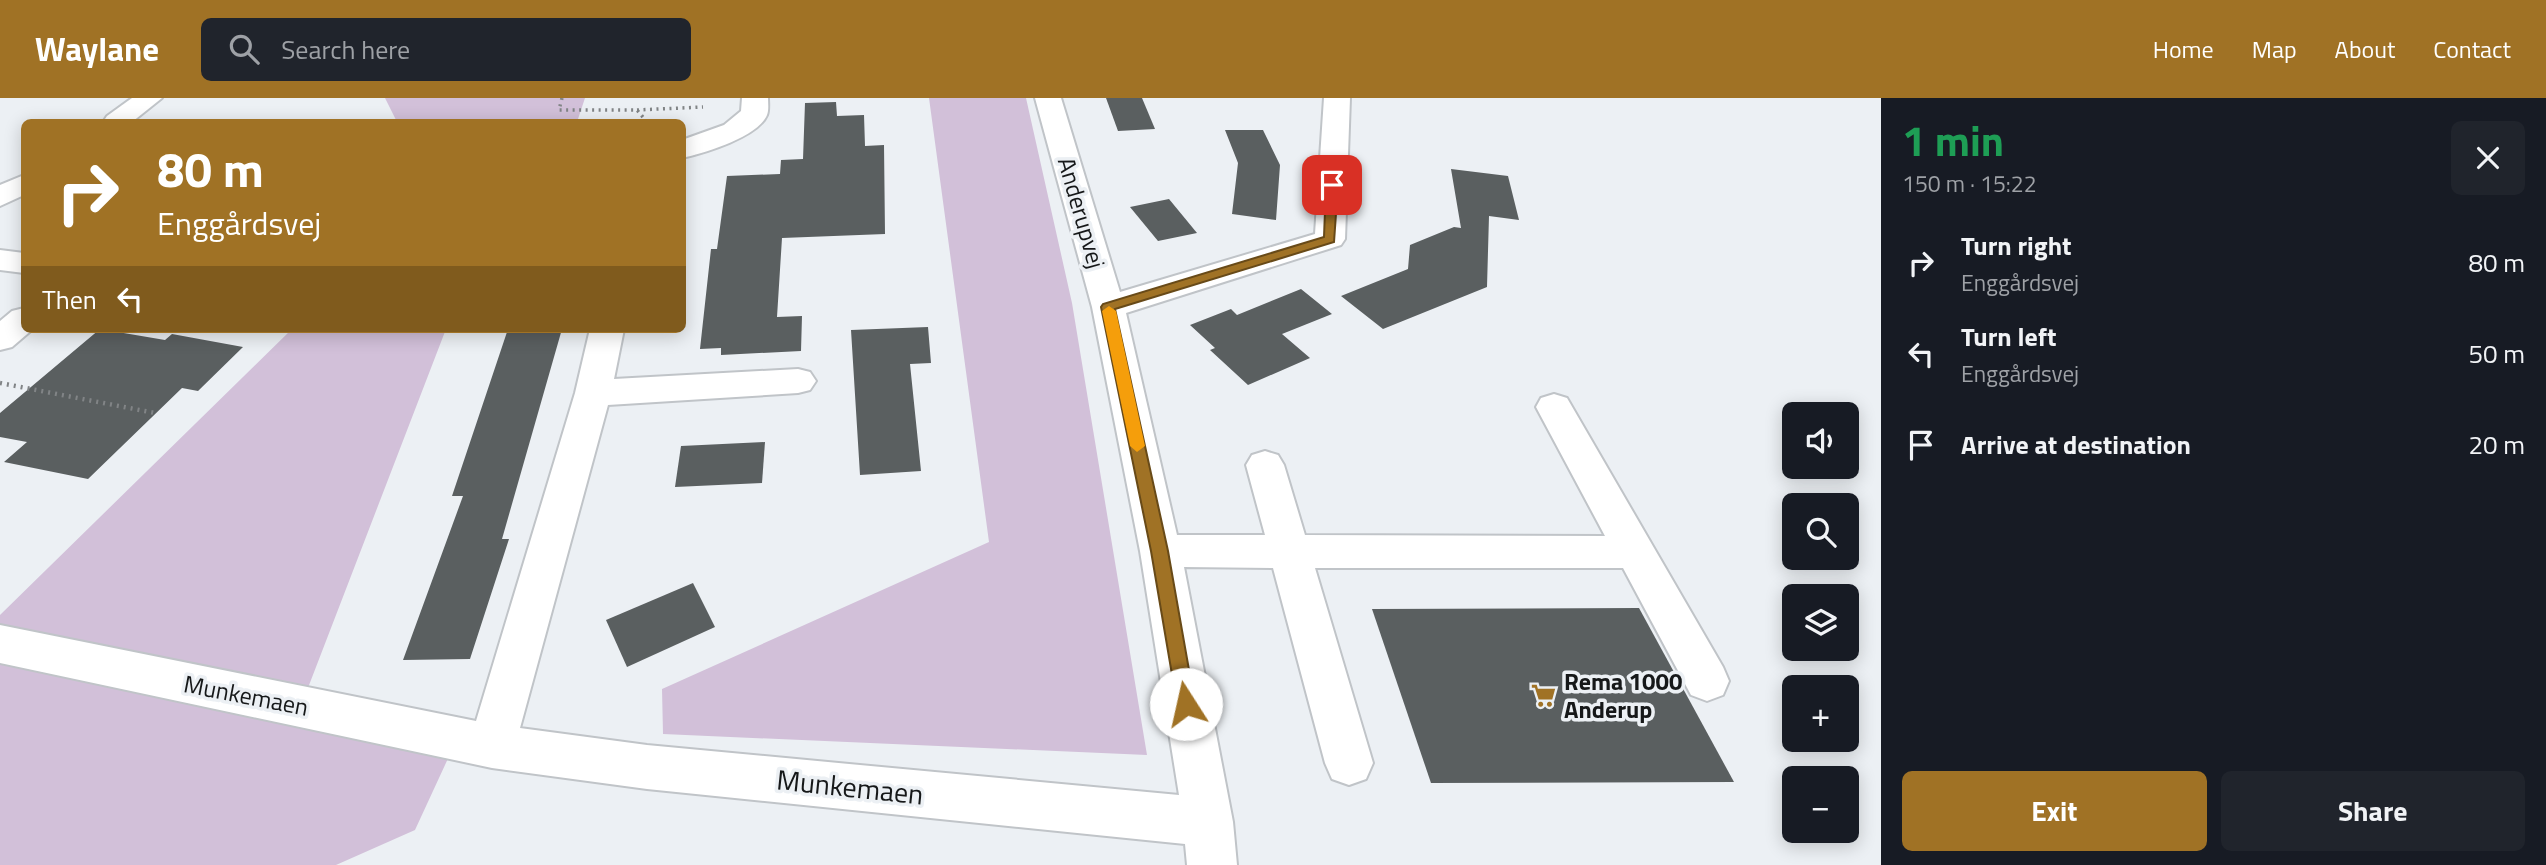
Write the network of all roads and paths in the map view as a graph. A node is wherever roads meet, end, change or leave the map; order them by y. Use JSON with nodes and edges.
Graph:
{"nodes":[{"id":1,"x":149,"y":98,"type":"edge"},
{"id":2,"x":562,"y":98,"type":"edge"},
{"id":3,"x":1048,"y":98,"type":"edge"},
{"id":4,"x":1337,"y":98,"type":"edge"},
{"id":5,"x":755,"y":101,"type":"edge"},
{"id":6,"x":638,"y":110,"type":"junction"},
{"id":7,"x":120,"y":119,"type":"edge"},
{"id":8,"x":645,"y":119,"type":"edge"},
{"id":9,"x":686,"y":149,"type":"edge"},
{"id":10,"x":0,"y":169,"type":"edge"},
{"id":11,"x":21,"y":172,"type":"edge"},
{"id":12,"x":21,"y":186,"type":"edge"},
{"id":13,"x":0,"y":197,"type":"edge"},
{"id":14,"x":0,"y":260,"type":"edge"},
{"id":15,"x":21,"y":264,"type":"edge"},
{"id":16,"x":1108,"y":307,"type":"junction"},
{"id":17,"x":21,"y":322,"type":"edge"},
{"id":18,"x":606,"y":333,"type":"edge"},
{"id":19,"x":0,"y":339,"type":"edge"},
{"id":20,"x":798,"y":381,"type":"dead end"},
{"id":21,"x":0,"y":383,"type":"edge"},
{"id":22,"x":593,"y":393,"type":"junction"},
{"id":23,"x":1554,"y":407,"type":"dead end"},
{"id":24,"x":155,"y":413,"type":"dead end"},
{"id":25,"x":1265,"y":465,"type":"dead end"},
{"id":26,"x":1160,"y":551,"type":"junction"},
{"id":27,"x":1290,"y":552,"type":"junction"},
{"id":28,"x":1635,"y":552,"type":"junction"},
{"id":29,"x":0,"y":644,"type":"edge"},
{"id":30,"x":1707,"y":681,"type":"dead end"},
{"id":31,"x":492,"y":746,"type":"junction"},
{"id":32,"x":1349,"y":763,"type":"dead end"},
{"id":33,"x":1210,"y":844,"type":"edge"}],
"edges":[{"from":1,"to":7,"type":"street"},
{"from":2,"to":6,"type":"path"},
{"from":3,"to":16,"type":"street","name":"Anderupvej"},
{"from":4,"to":16,"type":"street"},
{"from":5,"to":6,"type":"path"},
{"from":5,"to":9,"type":"street"},
{"from":6,"to":8,"type":"path"},
{"from":10,"to":11,"type":"street"},
{"from":12,"to":13,"type":"street"},
{"from":14,"to":15,"type":"street"},
{"from":16,"to":26,"type":"street","name":"Anderupvej"},
{"from":17,"to":19,"type":"street"},
{"from":18,"to":22,"type":"street"},
{"from":20,"to":22,"type":"street"},
{"from":21,"to":24,"type":"path"},
{"from":22,"to":31,"type":"street"},
{"from":23,"to":28,"type":"street"},
{"from":25,"to":27,"type":"street"},
{"from":26,"to":27,"type":"street"},
{"from":26,"to":33,"type":"street","name":"Anderupvej"},
{"from":27,"to":28,"type":"street"},
{"from":27,"to":32,"type":"street"},
{"from":28,"to":30,"type":"street"},
{"from":29,"to":31,"type":"street","name":"Munkemaen"},
{"from":31,"to":33,"type":"street","name":"Munkemaen"}]}
